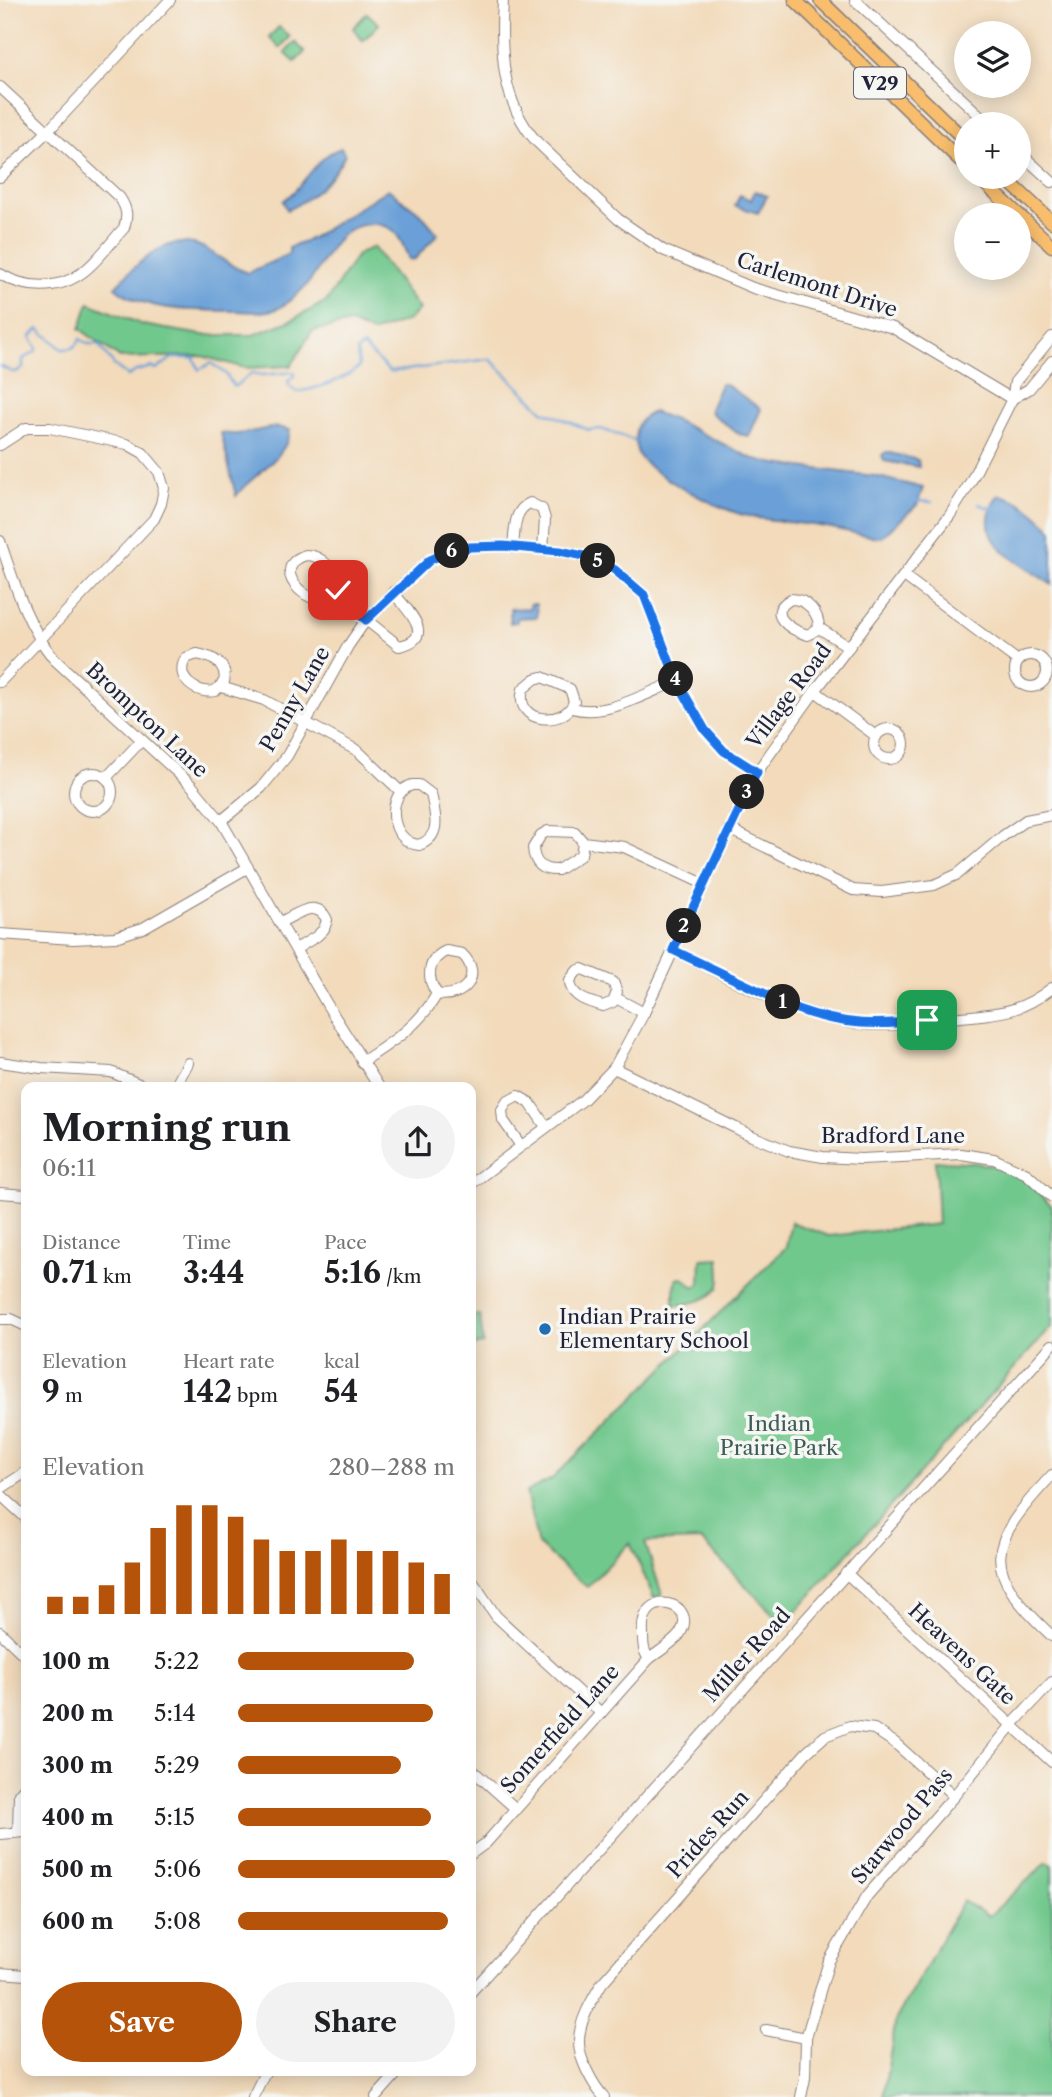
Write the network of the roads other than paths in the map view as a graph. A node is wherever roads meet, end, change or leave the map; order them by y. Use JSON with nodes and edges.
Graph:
{"nodes":[{"id":1,"x":170,"y":0,"type":"edge"},
{"id":2,"x":503,"y":0,"type":"edge"},
{"id":3,"x":795,"y":0,"type":"edge"},
{"id":4,"x":820,"y":0,"type":"edge"},
{"id":5,"x":855,"y":0,"type":"edge"},
{"id":6,"x":0,"y":87,"type":"edge"},
{"id":7,"x":976,"y":112,"type":"edge"},
{"id":8,"x":954,"y":129,"type":"edge"},
{"id":9,"x":48,"y":131,"type":"junction"},
{"id":10,"x":954,"y":154,"type":"edge"},
{"id":11,"x":1031,"y":163,"type":"edge"},
{"id":12,"x":0,"y":177,"type":"edge"},
{"id":13,"x":1052,"y":182,"type":"edge"},
{"id":14,"x":991,"y":189,"type":"edge"},
{"id":15,"x":1017,"y":189,"type":"edge"},
{"id":16,"x":1052,"y":222,"type":"edge"},
{"id":17,"x":1052,"y":246,"type":"edge"},
{"id":18,"x":0,"y":274,"type":"edge"},
{"id":19,"x":1052,"y":337,"type":"edge"},
{"id":20,"x":1052,"y":361,"type":"edge"},
{"id":21,"x":1012,"y":399,"type":"junction"},
{"id":22,"x":0,"y":445,"type":"edge"},
{"id":23,"x":0,"y":541,"type":"edge"},
{"id":24,"x":513,"y":547,"type":"junction"},
{"id":25,"x":543,"y":549,"type":"junction"},
{"id":26,"x":904,"y":576,"type":"junction"},
{"id":27,"x":393,"y":593,"type":"junction"},
{"id":28,"x":335,"y":595,"type":"junction"},
{"id":29,"x":366,"y":620,"type":"junction"},
{"id":30,"x":820,"y":628,"type":"dead end"},
{"id":31,"x":40,"y":642,"type":"junction"},
{"id":32,"x":849,"y":647,"type":"junction"},
{"id":33,"x":1018,"y":661,"type":"dead end"},
{"id":34,"x":677,"y":681,"type":"junction"},
{"id":35,"x":0,"y":682,"type":"edge"},
{"id":36,"x":221,"y":687,"type":"junction"},
{"id":37,"x":815,"y":691,"type":"junction"},
{"id":38,"x":572,"y":708,"type":"junction"},
{"id":39,"x":306,"y":724,"type":"junction"},
{"id":40,"x":876,"y":736,"type":"dead end"},
{"id":41,"x":141,"y":741,"type":"junction"},
{"id":42,"x":757,"y":772,"type":"junction"},
{"id":43,"x":106,"y":778,"type":"dead end"},
{"id":44,"x":400,"y":792,"type":"junction"},
{"id":45,"x":1052,"y":815,"type":"edge"},
{"id":46,"x":221,"y":821,"type":"junction"},
{"id":47,"x":729,"y":830,"type":"junction"},
{"id":48,"x":583,"y":842,"type":"junction"},
{"id":49,"x":247,"y":868,"type":"junction"},
{"id":50,"x":704,"y":884,"type":"junction"},
{"id":51,"x":281,"y":922,"type":"junction"},
{"id":52,"x":0,"y":933,"type":"edge"},
{"id":53,"x":296,"y":949,"type":"junction"},
{"id":54,"x":673,"y":950,"type":"junction"},
{"id":55,"x":1052,"y":988,"type":"edge"},
{"id":56,"x":438,"y":994,"type":"junction"},
{"id":57,"x":616,"y":998,"type":"junction"},
{"id":58,"x":643,"y":1013,"type":"junction"},
{"id":59,"x":0,"y":1062,"type":"edge"},
{"id":60,"x":362,"y":1062,"type":"junction"},
{"id":61,"x":188,"y":1063,"type":"dead end"},
{"id":62,"x":614,"y":1068,"type":"junction"},
{"id":63,"x":134,"y":1082,"type":"edge"},
{"id":64,"x":178,"y":1082,"type":"edge"},
{"id":65,"x":376,"y":1082,"type":"edge"},
{"id":66,"x":546,"y":1127,"type":"junction"},
{"id":67,"x":520,"y":1146,"type":"junction"},
{"id":68,"x":476,"y":1180,"type":"edge"},
{"id":69,"x":0,"y":1193,"type":"edge"},
{"id":70,"x":21,"y":1195,"type":"edge"},
{"id":71,"x":1052,"y":1197,"type":"edge"},
{"id":72,"x":0,"y":1319,"type":"edge"},
{"id":73,"x":21,"y":1324,"type":"edge"},
{"id":74,"x":1052,"y":1345,"type":"edge"},
{"id":75,"x":1052,"y":1475,"type":"edge"},
{"id":76,"x":21,"y":1476,"type":"edge"},
{"id":77,"x":0,"y":1492,"type":"edge"},
{"id":78,"x":21,"y":1513,"type":"edge"},
{"id":79,"x":846,"y":1573,"type":"junction"},
{"id":80,"x":476,"y":1586,"type":"edge"},
{"id":81,"x":0,"y":1632,"type":"edge"},
{"id":82,"x":1052,"y":1636,"type":"edge"},
{"id":83,"x":21,"y":1652,"type":"edge"},
{"id":84,"x":649,"y":1659,"type":"junction"},
{"id":85,"x":1052,"y":1682,"type":"edge"},
{"id":86,"x":601,"y":1713,"type":"junction"},
{"id":87,"x":1011,"y":1726,"type":"junction"},
{"id":88,"x":1052,"y":1762,"type":"edge"},
{"id":89,"x":476,"y":1773,"type":"edge"},
{"id":90,"x":21,"y":1792,"type":"edge"},
{"id":91,"x":954,"y":1796,"type":"junction"},
{"id":92,"x":515,"y":1808,"type":"junction"},
{"id":93,"x":21,"y":1819,"type":"edge"},
{"id":94,"x":21,"y":1832,"type":"edge"},
{"id":95,"x":0,"y":1834,"type":"edge"},
{"id":96,"x":476,"y":1850,"type":"edge"},
{"id":97,"x":0,"y":1973,"type":"edge"},
{"id":98,"x":21,"y":1975,"type":"edge"},
{"id":99,"x":476,"y":1986,"type":"edge"},
{"id":100,"x":766,"y":2030,"type":"dead end"},
{"id":101,"x":806,"y":2038,"type":"junction"},
{"id":102,"x":263,"y":2076,"type":"edge"},
{"id":103,"x":395,"y":2076,"type":"edge"},
{"id":104,"x":253,"y":2097,"type":"edge"},
{"id":105,"x":376,"y":2097,"type":"edge"},
{"id":106,"x":604,"y":2097,"type":"edge"},
{"id":107,"x":801,"y":2097,"type":"edge"}],
"edges":[{"from":1,"to":9,"type":"street"},
{"from":2,"to":21,"type":"street","name":"Carlemont Drive"},
{"from":3,"to":10,"type":"main road","number":"V29"},
{"from":4,"to":8,"type":"main road","number":"V29"},
{"from":5,"to":7,"type":"street"},
{"from":6,"to":9,"type":"street"},
{"from":9,"to":12,"type":"street"},
{"from":9,"to":18,"type":"street"},
{"from":11,"to":13,"type":"street"},
{"from":14,"to":17,"type":"main road"},
{"from":15,"to":16,"type":"main road"},
{"from":19,"to":21,"type":"street","name":"Village Road"},
{"from":20,"to":21,"type":"street","name":"Village Road"},
{"from":21,"to":26,"type":"street","name":"Village Road"},
{"from":22,"to":31,"type":"street"},
{"from":23,"to":31,"type":"street","name":"Brompton Lane"},
{"from":24,"to":25,"type":"street","name":"Penny Lane"},
{"from":24,"to":25,"type":"street"},
{"from":24,"to":27,"type":"street","name":"Penny Lane"},
{"from":25,"to":34,"type":"street","name":"Penny Lane"},
{"from":26,"to":32,"type":"street","name":"Village Road"},
{"from":26,"to":33,"type":"street"},
{"from":27,"to":29,"type":"street","name":"Penny Lane"},
{"from":27,"to":29,"type":"street"},
{"from":28,"to":28,"type":"street"},
{"from":28,"to":29,"type":"street"},
{"from":29,"to":39,"type":"street","name":"Penny Lane"},
{"from":30,"to":32,"type":"street"},
{"from":31,"to":35,"type":"street"},
{"from":31,"to":41,"type":"street","name":"Brompton Lane"},
{"from":32,"to":37,"type":"street","name":"Village Road"},
{"from":34,"to":38,"type":"street"},
{"from":34,"to":42,"type":"street","name":"Penny Lane"},
{"from":36,"to":36,"type":"street"},
{"from":36,"to":39,"type":"street"},
{"from":37,"to":40,"type":"street"},
{"from":37,"to":42,"type":"street","name":"Village Road"},
{"from":38,"to":38,"type":"street"},
{"from":39,"to":44,"type":"street"},
{"from":39,"to":46,"type":"street","name":"Penny Lane"},
{"from":41,"to":43,"type":"street"},
{"from":41,"to":46,"type":"street","name":"Brompton Lane"},
{"from":42,"to":47,"type":"street","name":"Village Road"},
{"from":44,"to":44,"type":"street"},
{"from":45,"to":47,"type":"street"},
{"from":46,"to":49,"type":"street","name":"Brompton Lane"},
{"from":47,"to":50,"type":"street","name":"Village Road"},
{"from":48,"to":48,"type":"street"},
{"from":48,"to":50,"type":"street"},
{"from":49,"to":51,"type":"street","name":"Brompton Lane"},
{"from":49,"to":52,"type":"street"},
{"from":50,"to":54,"type":"street","name":"Village Road"},
{"from":51,"to":53,"type":"street","name":"Brompton Lane"},
{"from":51,"to":53,"type":"street"},
{"from":53,"to":60,"type":"street","name":"Brompton Lane"},
{"from":54,"to":55,"type":"street"},
{"from":54,"to":58,"type":"street","name":"Village Road"},
{"from":56,"to":56,"type":"street"},
{"from":56,"to":60,"type":"street"},
{"from":57,"to":57,"type":"street"},
{"from":57,"to":58,"type":"street"},
{"from":58,"to":62,"type":"street","name":"Village Road"},
{"from":59,"to":63,"type":"street"},
{"from":60,"to":65,"type":"street","name":"Brompton Lane"},
{"from":61,"to":64,"type":"street"},
{"from":62,"to":66,"type":"street","name":"Village Road"},
{"from":62,"to":71,"type":"street","name":"Bradford Lane"},
{"from":66,"to":67,"type":"street","name":"Village Road"},
{"from":66,"to":67,"type":"street"},
{"from":67,"to":68,"type":"street","name":"Village Road"},
{"from":69,"to":70,"type":"street"},
{"from":72,"to":73,"type":"street"},
{"from":74,"to":79,"type":"street","name":"Miller Road"},
{"from":75,"to":82,"type":"street"},
{"from":76,"to":77,"type":"street"},
{"from":77,"to":78,"type":"street"},
{"from":79,"to":87,"type":"street","name":"Heavens Gate"},
{"from":79,"to":99,"type":"street","name":"Miller Road"},
{"from":80,"to":86,"type":"street"},
{"from":81,"to":83,"type":"street"},
{"from":84,"to":84,"type":"street","name":"Somerfield Lane"},
{"from":84,"to":86,"type":"street","name":"Somerfield Lane"},
{"from":85,"to":87,"type":"street","name":"Starwood Pass"},
{"from":86,"to":92,"type":"street","name":"Somerfield Lane"},
{"from":87,"to":88,"type":"street","name":"Heavens Gate"},
{"from":87,"to":91,"type":"street","name":"Starwood Pass"},
{"from":89,"to":92,"type":"street"},
{"from":90,"to":93,"type":"street"},
{"from":91,"to":101,"type":"street","name":"Starwood Pass"},
{"from":91,"to":106,"type":"street","name":"Prides Run"},
{"from":92,"to":96,"type":"street","name":"Somerfield Lane"},
{"from":94,"to":95,"type":"street"},
{"from":97,"to":98,"type":"street"},
{"from":100,"to":101,"type":"street"},
{"from":101,"to":107,"type":"street","name":"Starwood Pass"},
{"from":102,"to":104,"type":"street"},
{"from":103,"to":105,"type":"street"}]}
